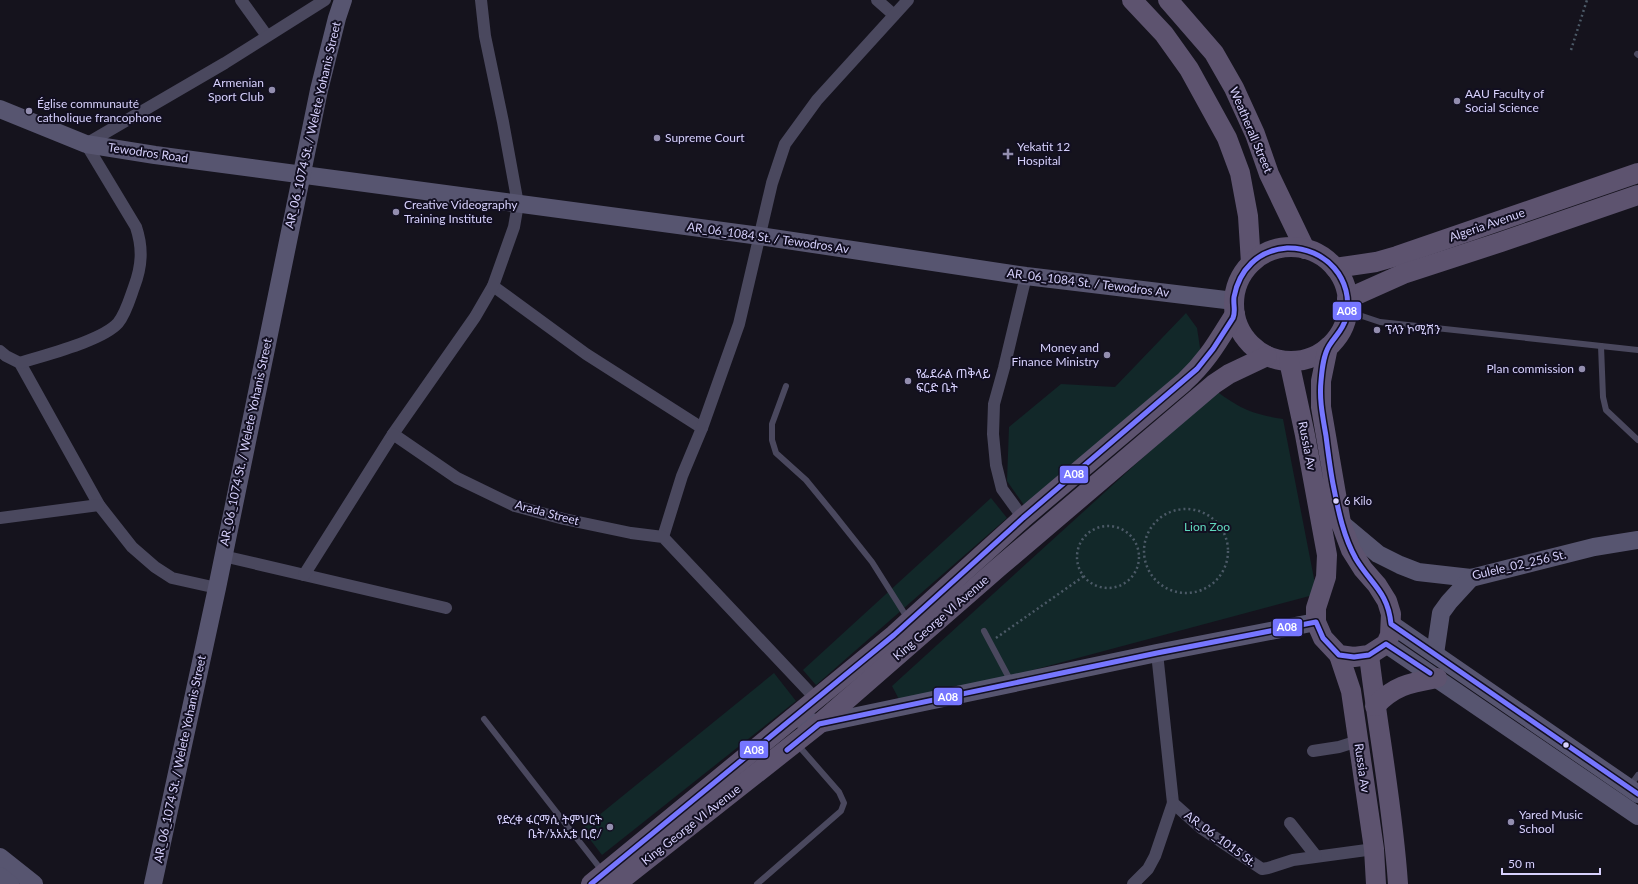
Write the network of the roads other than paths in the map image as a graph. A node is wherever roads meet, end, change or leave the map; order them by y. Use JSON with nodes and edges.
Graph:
{"nodes":[{"id":1,"x":241,"y":0,"type":"edge"},
{"id":2,"x":325,"y":0,"type":"edge"},
{"id":3,"x":343,"y":0,"type":"edge"},
{"id":4,"x":481,"y":0,"type":"edge"},
{"id":5,"x":877,"y":0,"type":"edge"},
{"id":6,"x":908,"y":0,"type":"edge"},
{"id":7,"x":1132,"y":0,"type":"edge"},
{"id":8,"x":1168,"y":0,"type":"edge"},
{"id":9,"x":894,"y":15,"type":"junction"},
{"id":10,"x":267,"y":36,"type":"junction"},
{"id":11,"x":1214,"y":53,"type":"junction"},
{"id":12,"x":1189,"y":69,"type":"junction"},
{"id":13,"x":0,"y":109,"type":"edge"},
{"id":14,"x":86,"y":144,"type":"junction"},
{"id":15,"x":1638,"y":173,"type":"edge"},
{"id":16,"x":301,"y":174,"type":"junction"},
{"id":17,"x":1638,"y":195,"type":"edge"},
{"id":18,"x":518,"y":204,"type":"junction"},
{"id":19,"x":1493,"y":223,"type":"junction"},
{"id":20,"x":760,"y":236,"type":"junction"},
{"id":21,"x":1501,"y":242,"type":"junction"},
{"id":22,"x":1305,"y":249,"type":"junction"},
{"id":23,"x":1251,"y":263,"type":"junction"},
{"id":24,"x":1335,"y":268,"type":"junction"},
{"id":25,"x":1026,"y":276,"type":"junction"},
{"id":26,"x":493,"y":286,"type":"junction"},
{"id":27,"x":1347,"y":305,"type":"junction"},
{"id":28,"x":1234,"y":308,"type":"junction"},
{"id":29,"x":1601,"y":346,"type":"junction"},
{"id":30,"x":1328,"y":347,"type":"junction"},
{"id":31,"x":1638,"y":350,"type":"edge"},
{"id":32,"x":0,"y":351,"type":"edge"},
{"id":33,"x":1267,"y":356,"type":"junction"},
{"id":34,"x":1288,"y":361,"type":"junction"},
{"id":35,"x":20,"y":363,"type":"junction"},
{"id":36,"x":786,"y":386,"type":"dead end"},
{"id":37,"x":702,"y":428,"type":"junction"},
{"id":38,"x":393,"y":434,"type":"junction"},
{"id":39,"x":1638,"y":440,"type":"edge"},
{"id":40,"x":99,"y":506,"type":"junction"},
{"id":41,"x":0,"y":518,"type":"edge"},
{"id":42,"x":1023,"y":518,"type":"junction"},
{"id":43,"x":1341,"y":523,"type":"junction"},
{"id":44,"x":663,"y":537,"type":"junction"},
{"id":45,"x":1638,"y":540,"type":"edge"},
{"id":46,"x":983,"y":554,"type":"junction"},
{"id":47,"x":223,"y":556,"type":"junction"},
{"id":48,"x":999,"y":567,"type":"junction"},
{"id":49,"x":304,"y":575,"type":"junction"},
{"id":50,"x":1471,"y":578,"type":"junction"},
{"id":51,"x":217,"y":588,"type":"junction"},
{"id":52,"x":446,"y":608,"type":"dead end"},
{"id":53,"x":1316,"y":622,"type":"junction"},
{"id":54,"x":1392,"y":624,"type":"junction"},
{"id":55,"x":915,"y":628,"type":"junction"},
{"id":56,"x":984,"y":631,"type":"dead end"},
{"id":57,"x":1386,"y":644,"type":"junction"},
{"id":58,"x":1157,"y":653,"type":"junction"},
{"id":59,"x":1435,"y":654,"type":"junction"},
{"id":60,"x":1339,"y":655,"type":"junction"},
{"id":61,"x":1370,"y":655,"type":"junction"},
{"id":62,"x":1008,"y":676,"type":"dead end"},
{"id":63,"x":1438,"y":678,"type":"junction"},
{"id":64,"x":815,"y":698,"type":"junction"},
{"id":65,"x":1375,"y":706,"type":"junction"},
{"id":66,"x":793,"y":716,"type":"junction"},
{"id":67,"x":484,"y":719,"type":"dead end"},
{"id":68,"x":819,"y":724,"type":"junction"},
{"id":69,"x":1358,"y":741,"type":"junction"},
{"id":70,"x":796,"y":742,"type":"junction"},
{"id":71,"x":1313,"y":751,"type":"dead end"},
{"id":72,"x":1635,"y":785,"type":"edge"},
{"id":73,"x":1173,"y":803,"type":"junction"},
{"id":74,"x":1638,"y":816,"type":"edge"},
{"id":75,"x":1290,"y":823,"type":"dead end"},
{"id":76,"x":1374,"y":849,"type":"junction"},
{"id":77,"x":1316,"y":856,"type":"junction"},
{"id":78,"x":0,"y":857,"type":"edge"},
{"id":79,"x":0,"y":876,"type":"edge"},
{"id":80,"x":606,"y":881,"type":"edge"},
{"id":81,"x":10,"y":884,"type":"edge"},
{"id":82,"x":34,"y":884,"type":"edge"},
{"id":83,"x":153,"y":884,"type":"edge"},
{"id":84,"x":757,"y":884,"type":"edge"},
{"id":85,"x":1134,"y":884,"type":"edge"},
{"id":86,"x":1376,"y":884,"type":"edge"},
{"id":87,"x":1398,"y":884,"type":"edge"}],
"edges":[{"from":1,"to":10,"type":"street"},
{"from":2,"to":10,"type":"street"},
{"from":3,"to":16,"type":"main road","name":"AR_06_1074 St. / Welete Yohanis Street"},
{"from":4,"to":18,"type":"street"},
{"from":5,"to":9,"type":"street"},
{"from":6,"to":9,"type":"street"},
{"from":7,"to":12,"type":"main road"},
{"from":8,"to":11,"type":"main road","name":"Weatherall Street"},
{"from":9,"to":20,"type":"street"},
{"from":10,"to":14,"type":"street"},
{"from":11,"to":12,"type":"main road"},
{"from":11,"to":22,"type":"main road","name":"Weatherall Street"},
{"from":12,"to":23,"type":"main road"},
{"from":13,"to":14,"type":"main road","name":"Tewodros Road"},
{"from":14,"to":16,"type":"main road","name":"Tewodros Road"},
{"from":14,"to":35,"type":"street"},
{"from":15,"to":19,"type":"main road","name":"Algeria Avenue"},
{"from":16,"to":18,"type":"main road","name":"AR_06_1084 St. / Tewodros Av"},
{"from":16,"to":47,"type":"main road","name":"AR_06_1074 St. / Welete Yohanis Street"},
{"from":17,"to":21,"type":"main road","name":"Algeria Avenue"},
{"from":18,"to":20,"type":"main road","name":"AR_06_1084 St. / Tewodros Av"},
{"from":18,"to":26,"type":"street"},
{"from":19,"to":21,"type":"main road"},
{"from":19,"to":24,"type":"main road","name":"Algeria Avenue"},
{"from":20,"to":25,"type":"main road","name":"AR_06_1084 St. / Tewodros Av"},
{"from":20,"to":37,"type":"street"},
{"from":21,"to":27,"type":"main road","name":"Algeria Avenue"},
{"from":22,"to":23,"type":"main road"},
{"from":22,"to":24,"type":"main road"},
{"from":23,"to":28,"type":"main road"},
{"from":24,"to":27,"type":"main road"},
{"from":25,"to":28,"type":"main road","name":"AR_06_1084 St. / Tewodros Av"},
{"from":25,"to":42,"type":"street"},
{"from":26,"to":37,"type":"street"},
{"from":26,"to":38,"type":"street"},
{"from":27,"to":29,"type":"lane"},
{"from":27,"to":30,"type":"main road"},
{"from":28,"to":33,"type":"main road"},
{"from":28,"to":42,"type":"main road","name":"King George VI Avenue"},
{"from":29,"to":31,"type":"lane"},
{"from":29,"to":39,"type":"lane"},
{"from":30,"to":34,"type":"main road"},
{"from":30,"to":43,"type":"main road","name":"Russia Av"},
{"from":32,"to":35,"type":"street"},
{"from":33,"to":34,"type":"main road"},
{"from":33,"to":48,"type":"main road","name":"King George VI Avenue"},
{"from":34,"to":53,"type":"main road","name":"Russia Av"},
{"from":35,"to":40,"type":"street"},
{"from":36,"to":55,"type":"lane"},
{"from":37,"to":44,"type":"street"},
{"from":38,"to":44,"type":"street","name":"Arada Street"},
{"from":38,"to":49,"type":"street"},
{"from":40,"to":41,"type":"street"},
{"from":40,"to":51,"type":"street"},
{"from":42,"to":46,"type":"main road","name":"King George VI Avenue"},
{"from":43,"to":50,"type":"main road","name":"Gulele_02_256 St."},
{"from":43,"to":54,"type":"main road","name":"Russia Av"},
{"from":44,"to":64,"type":"street"},
{"from":45,"to":50,"type":"main road","name":"Gulele_02_256 St."},
{"from":46,"to":48,"type":"main road"},
{"from":46,"to":55,"type":"main road","name":"King George VI Avenue"},
{"from":47,"to":49,"type":"street"},
{"from":47,"to":51,"type":"main road","name":"AR_06_1074 St. / Welete Yohanis Street"},
{"from":48,"to":55,"type":"main road","name":"King George VI Avenue"},
{"from":49,"to":52,"type":"street"},
{"from":50,"to":59,"type":"main road"},
{"from":51,"to":83,"type":"main road","name":"AR_06_1074 St. / Welete Yohanis Street"},
{"from":53,"to":58,"type":"main road"},
{"from":53,"to":60,"type":"main road"},
{"from":54,"to":57,"type":"main road"},
{"from":54,"to":59,"type":"main road"},
{"from":55,"to":64,"type":"main road","name":"King George VI Avenue"},
{"from":55,"to":68,"type":"main road","name":"King George VI Avenue"},
{"from":56,"to":62,"type":"lane"},
{"from":57,"to":61,"type":"main road"},
{"from":57,"to":63,"type":"main road"},
{"from":58,"to":68,"type":"main road"},
{"from":58,"to":73,"type":"street","name":"AR_06_1015 St."},
{"from":59,"to":72,"type":"main road"},
{"from":60,"to":61,"type":"main road"},
{"from":60,"to":69,"type":"main road","name":"Russia Av"},
{"from":61,"to":65,"type":"main road","name":"Russia Av"},
{"from":63,"to":65,"type":"main road"},
{"from":63,"to":74,"type":"main road"},
{"from":64,"to":66,"type":"main road","name":"King George VI Avenue"},
{"from":65,"to":87,"type":"main road","name":"Russia Av"},
{"from":66,"to":68,"type":"main road"},
{"from":66,"to":80,"type":"main road","name":"King George VI Avenue"},
{"from":67,"to":80,"type":"lane"},
{"from":68,"to":70,"type":"main road","name":"King George VI Avenue"},
{"from":69,"to":71,"type":"street"},
{"from":69,"to":76,"type":"main road","name":"Russia Av"},
{"from":70,"to":80,"type":"main road","name":"King George VI Avenue"},
{"from":70,"to":84,"type":"lane"},
{"from":73,"to":77,"type":"street","name":"AR_06_1015 St."},
{"from":73,"to":85,"type":"street","name":"AR_06_1015 St."},
{"from":75,"to":77,"type":"street"},
{"from":76,"to":77,"type":"street","name":"AR_06_1015 St."},
{"from":76,"to":86,"type":"main road","name":"Russia Av"},
{"from":78,"to":82,"type":"main road"},
{"from":79,"to":81,"type":"main road"}]}
